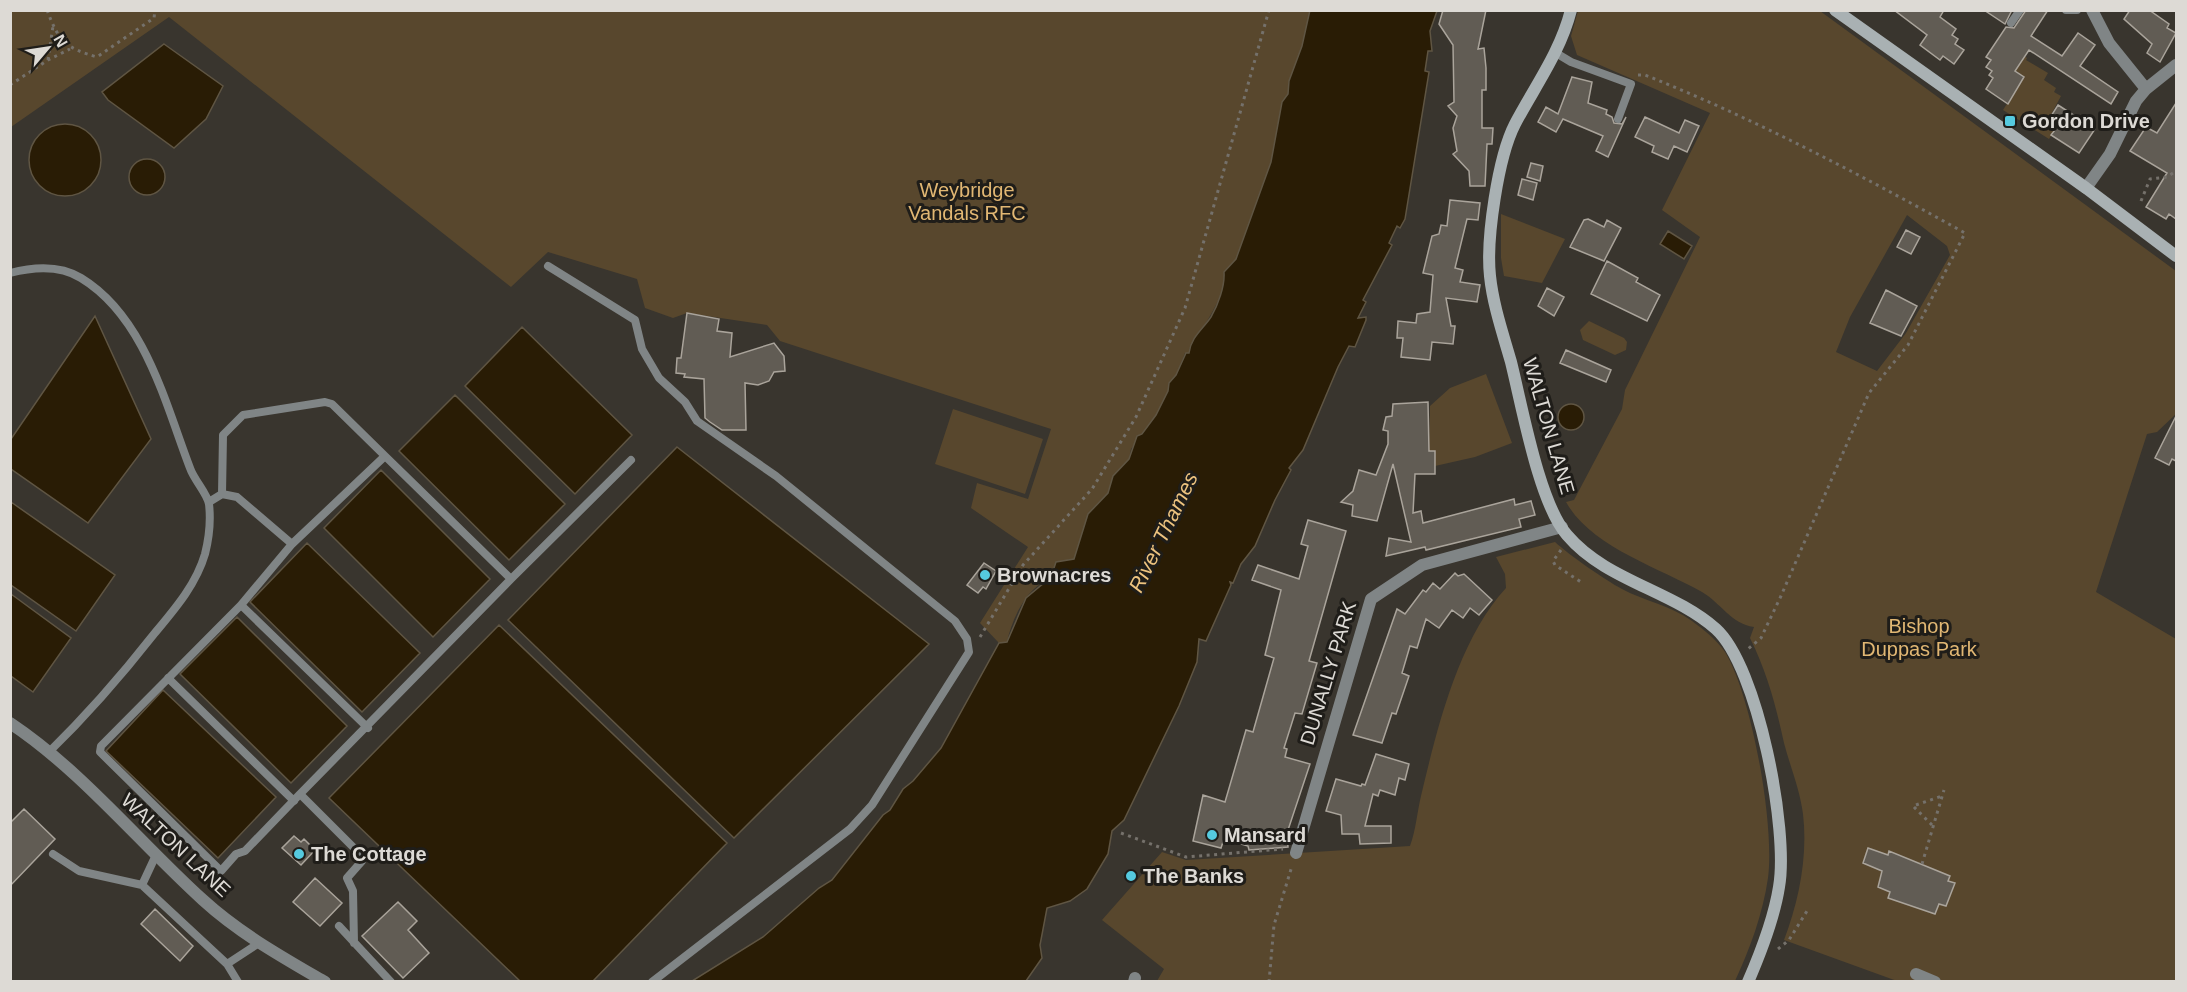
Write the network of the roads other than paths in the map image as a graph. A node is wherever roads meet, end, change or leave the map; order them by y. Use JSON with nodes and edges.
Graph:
{"nodes":[{"id":1,"x":1571,"y":10,"type":"edge"},
{"id":2,"x":1835,"y":10,"type":"edge"},
{"id":3,"x":2020,"y":10,"type":"edge"},
{"id":4,"x":2066,"y":10,"type":"edge"},
{"id":5,"x":2077,"y":10,"type":"edge"},
{"id":6,"x":2092,"y":10,"type":"edge"},
{"id":7,"x":2011,"y":23,"type":"dead end"},
{"id":8,"x":1556,"y":53,"type":"junction"},
{"id":9,"x":2176,"y":65,"type":"edge"},
{"id":10,"x":2146,"y":89,"type":"junction"},
{"id":11,"x":1618,"y":119,"type":"dead end"},
{"id":12,"x":2086,"y":188,"type":"junction"},
{"id":13,"x":2176,"y":256,"type":"edge"},
{"id":14,"x":548,"y":266,"type":"dead end"},
{"id":15,"x":10,"y":273,"type":"edge"},
{"id":16,"x":385,"y":456,"type":"junction"},
{"id":17,"x":631,"y":460,"type":"dead end"},
{"id":18,"x":222,"y":494,"type":"junction"},
{"id":19,"x":209,"y":502,"type":"junction"},
{"id":20,"x":1562,"y":527,"type":"junction"},
{"id":21,"x":292,"y":544,"type":"junction"},
{"id":22,"x":512,"y":579,"type":"junction"},
{"id":23,"x":241,"y":605,"type":"junction"},
{"id":24,"x":168,"y":678,"type":"junction"},
{"id":25,"x":10,"y":723,"type":"edge"},
{"id":26,"x":368,"y":728,"type":"junction"},
{"id":27,"x":48,"y":753,"type":"junction"},
{"id":28,"x":297,"y":798,"type":"junction"},
{"id":29,"x":1296,"y":850,"type":"road end"},
{"id":30,"x":54,"y":854,"type":"dead end"},
{"id":31,"x":156,"y":855,"type":"junction"},
{"id":32,"x":142,"y":885,"type":"junction"},
{"id":33,"x":339,"y":926,"type":"dead end"},
{"id":34,"x":259,"y":943,"type":"junction"},
{"id":35,"x":354,"y":943,"type":"junction"},
{"id":36,"x":227,"y":964,"type":"junction"},
{"id":37,"x":1916,"y":974,"type":"dead end"},
{"id":38,"x":238,"y":981,"type":"edge"},
{"id":39,"x":325,"y":981,"type":"edge"},
{"id":40,"x":391,"y":981,"type":"edge"},
{"id":41,"x":652,"y":981,"type":"edge"},
{"id":42,"x":1748,"y":981,"type":"edge"},
{"id":43,"x":1935,"y":981,"type":"edge"}],
"edges":[{"from":1,"to":8,"type":"main road","name":"WALTON LANE"},
{"from":2,"to":12,"type":"main road"},
{"from":3,"to":7,"type":"lane"},
{"from":4,"to":5,"type":"lane"},
{"from":6,"to":10,"type":"street"},
{"from":8,"to":11,"type":"lane"},
{"from":8,"to":20,"type":"main road","name":"WALTON LANE"},
{"from":9,"to":10,"type":"street"},
{"from":10,"to":12,"type":"street"},
{"from":12,"to":13,"type":"main road"},
{"from":14,"to":41,"type":"lane"},
{"from":15,"to":19,"type":"lane"},
{"from":16,"to":18,"type":"lane"},
{"from":16,"to":21,"type":"lane"},
{"from":16,"to":22,"type":"lane"},
{"from":17,"to":22,"type":"lane"},
{"from":18,"to":19,"type":"lane"},
{"from":18,"to":21,"type":"lane"},
{"from":19,"to":27,"type":"lane"},
{"from":20,"to":29,"type":"street","name":"DUNALLY PARK"},
{"from":20,"to":42,"type":"main road","name":"WALTON LANE"},
{"from":21,"to":23,"type":"lane"},
{"from":22,"to":26,"type":"lane"},
{"from":23,"to":24,"type":"lane"},
{"from":23,"to":26,"type":"lane"},
{"from":24,"to":28,"type":"lane"},
{"from":24,"to":28,"type":"lane"},
{"from":25,"to":27,"type":"street","name":"WALTON LANE"},
{"from":26,"to":28,"type":"lane"},
{"from":27,"to":31,"type":"street","name":"WALTON LANE"},
{"from":28,"to":35,"type":"lane"},
{"from":30,"to":32,"type":"lane"},
{"from":31,"to":32,"type":"lane"},
{"from":31,"to":34,"type":"street","name":"WALTON LANE"},
{"from":32,"to":36,"type":"lane"},
{"from":33,"to":35,"type":"lane"},
{"from":34,"to":36,"type":"lane"},
{"from":34,"to":39,"type":"street","name":"WALTON LANE"},
{"from":35,"to":40,"type":"lane"},
{"from":36,"to":38,"type":"lane"},
{"from":37,"to":43,"type":"street"}]}
